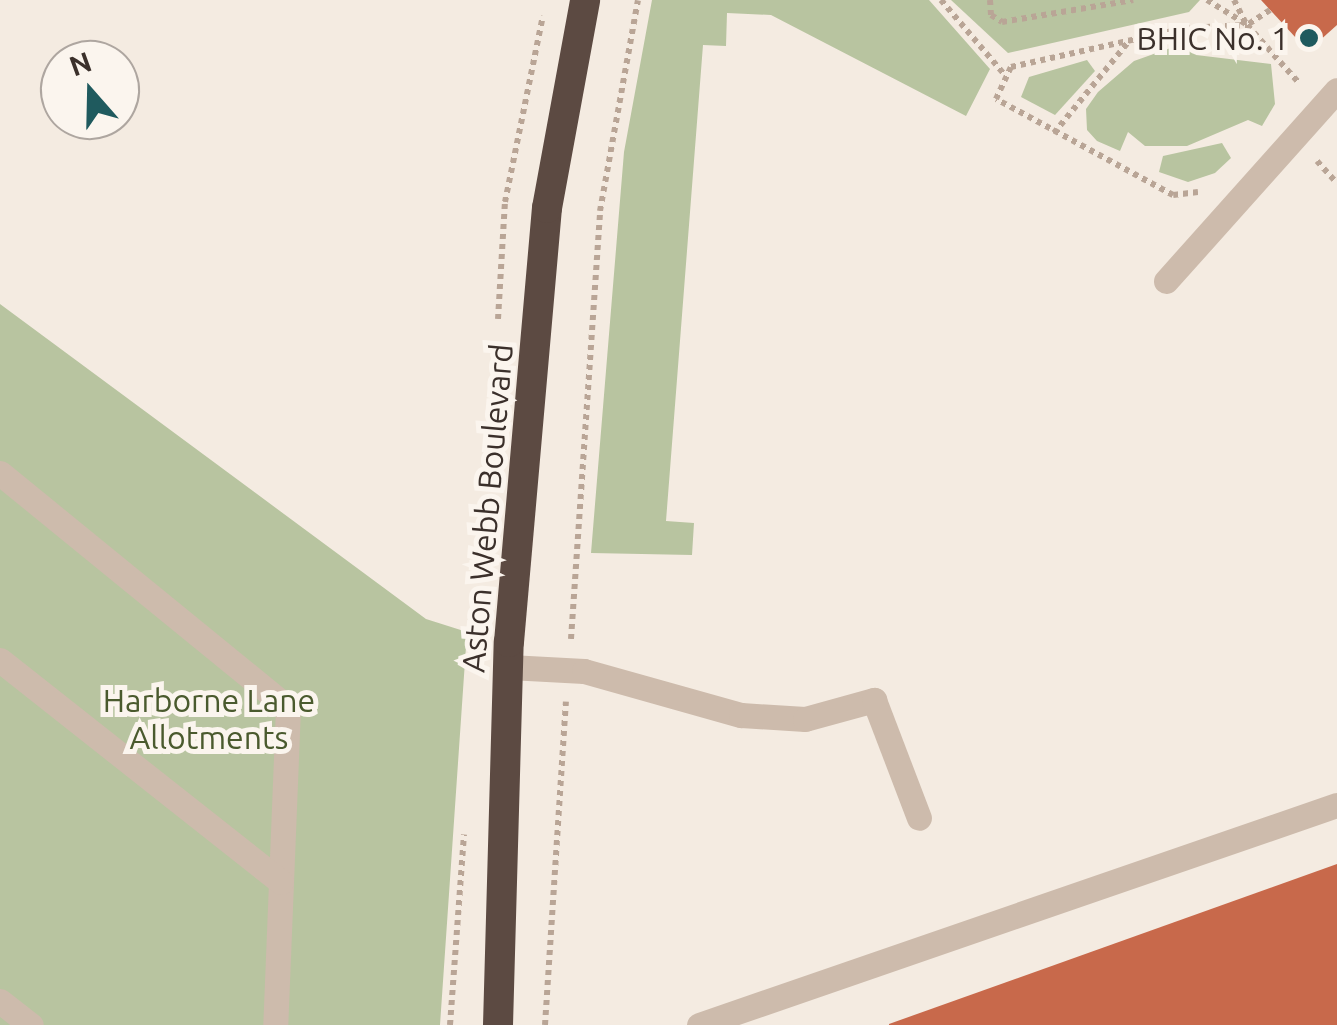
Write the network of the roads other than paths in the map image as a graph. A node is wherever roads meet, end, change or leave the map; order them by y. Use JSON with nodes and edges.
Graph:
{"nodes":[{"id":1,"x":585,"y":0,"type":"edge"},
{"id":2,"x":1337,"y":90,"type":"edge"},
{"id":3,"x":1166,"y":281,"type":"dead end"},
{"id":4,"x":0,"y":473,"type":"edge"},
{"id":5,"x":0,"y":660,"type":"edge"},
{"id":6,"x":509,"y":667,"type":"junction"},
{"id":7,"x":1337,"y":804,"type":"edge"},
{"id":8,"x":919,"y":818,"type":"dead end"},
{"id":9,"x":281,"y":882,"type":"junction"},
{"id":10,"x":0,"y":1001,"type":"edge"},
{"id":11,"x":31,"y":1025,"type":"edge"},
{"id":12,"x":275,"y":1025,"type":"edge"},
{"id":13,"x":498,"y":1025,"type":"edge"},
{"id":14,"x":699,"y":1025,"type":"edge"}],
"edges":[{"from":1,"to":6,"type":"highway","name":"Aston Webb Boulevard"},
{"from":2,"to":3,"type":"lane"},
{"from":4,"to":9,"type":"lane"},
{"from":5,"to":9,"type":"lane"},
{"from":6,"to":8,"type":"lane"},
{"from":6,"to":13,"type":"highway","name":"Aston Webb Boulevard"},
{"from":7,"to":14,"type":"lane"},
{"from":9,"to":12,"type":"lane"},
{"from":10,"to":11,"type":"lane"}]}
